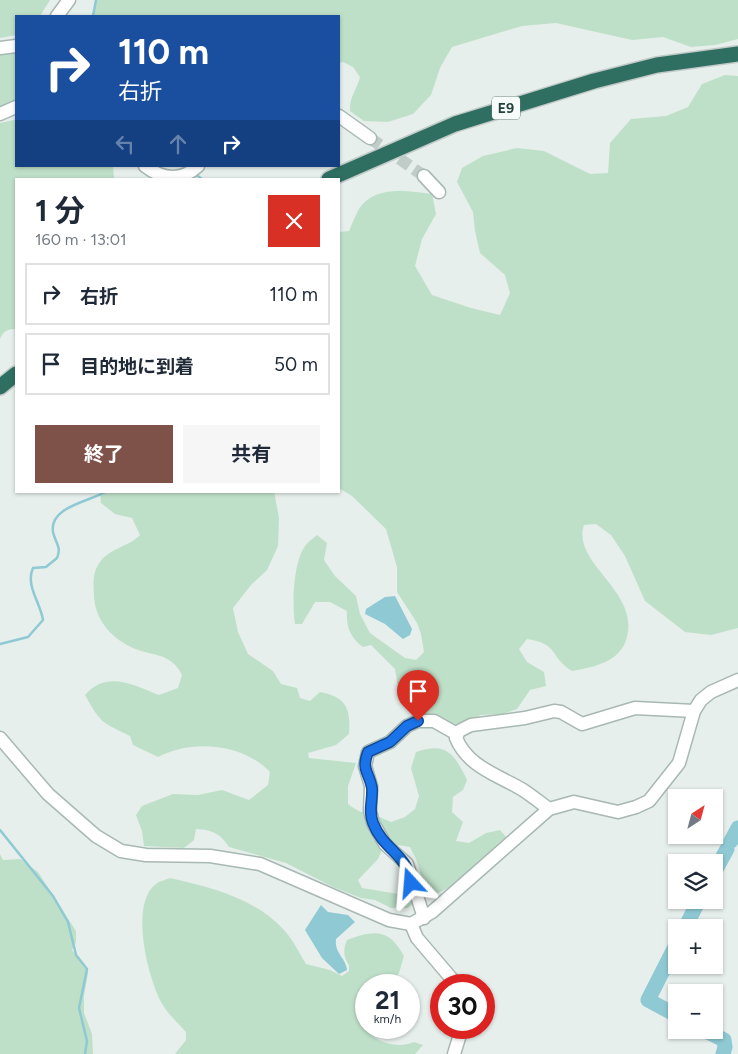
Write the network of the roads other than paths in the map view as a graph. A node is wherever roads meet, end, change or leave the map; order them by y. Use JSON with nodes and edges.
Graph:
{"nodes":[{"id":1,"x":69,"y":0,"type":"edge"},
{"id":2,"x":58,"y":15,"type":"edge"},
{"id":3,"x":15,"y":46,"type":"edge"},
{"id":4,"x":0,"y":48,"type":"edge"},
{"id":5,"x":738,"y":54,"type":"edge"},
{"id":6,"x":15,"y":107,"type":"edge"},
{"id":7,"x":0,"y":114,"type":"edge"},
{"id":8,"x":340,"y":117,"type":"edge"},
{"id":9,"x":370,"y":138,"type":"tunnel mouth"},
{"id":10,"x":146,"y":167,"type":"edge"},
{"id":11,"x":194,"y":169,"type":"edge"},
{"id":12,"x":424,"y":176,"type":"tunnel mouth"},
{"id":13,"x":169,"y":178,"type":"edge"},
{"id":14,"x":169,"y":178,"type":"edge"},
{"id":15,"x":331,"y":178,"type":"edge"},
{"id":16,"x":439,"y":192,"type":"dead end"},
{"id":17,"x":15,"y":375,"type":"edge"},
{"id":18,"x":0,"y":388,"type":"edge"},
{"id":19,"x":738,"y":680,"type":"edge"},
{"id":20,"x":694,"y":711,"type":"junction"},
{"id":21,"x":457,"y":734,"type":"junction"},
{"id":22,"x":0,"y":738,"type":"edge"},
{"id":23,"x":549,"y":809,"type":"junction"},
{"id":24,"x":424,"y":918,"type":"junction"},
{"id":25,"x":411,"y":924,"type":"junction"},
{"id":26,"x":448,"y":974,"type":"edge"},
{"id":27,"x":459,"y":1039,"type":"edge"},
{"id":28,"x":454,"y":1054,"type":"edge"}],
"edges":[{"from":1,"to":2,"type":"street"},
{"from":3,"to":4,"type":"street"},
{"from":5,"to":15,"type":"highway","number":"E9"},
{"from":6,"to":7,"type":"street"},
{"from":8,"to":9,"type":"street"},
{"from":10,"to":14,"type":"street"},
{"from":11,"to":13,"type":"street"},
{"from":12,"to":16,"type":"street"},
{"from":17,"to":18,"type":"highway"},
{"from":19,"to":20,"type":"street"},
{"from":20,"to":21,"type":"street"},
{"from":20,"to":23,"type":"street"},
{"from":21,"to":23,"type":"street"},
{"from":21,"to":24,"type":"street"},
{"from":22,"to":25,"type":"street"},
{"from":23,"to":24,"type":"street"},
{"from":24,"to":25,"type":"street"},
{"from":25,"to":26,"type":"street"},
{"from":27,"to":28,"type":"street"}]}
